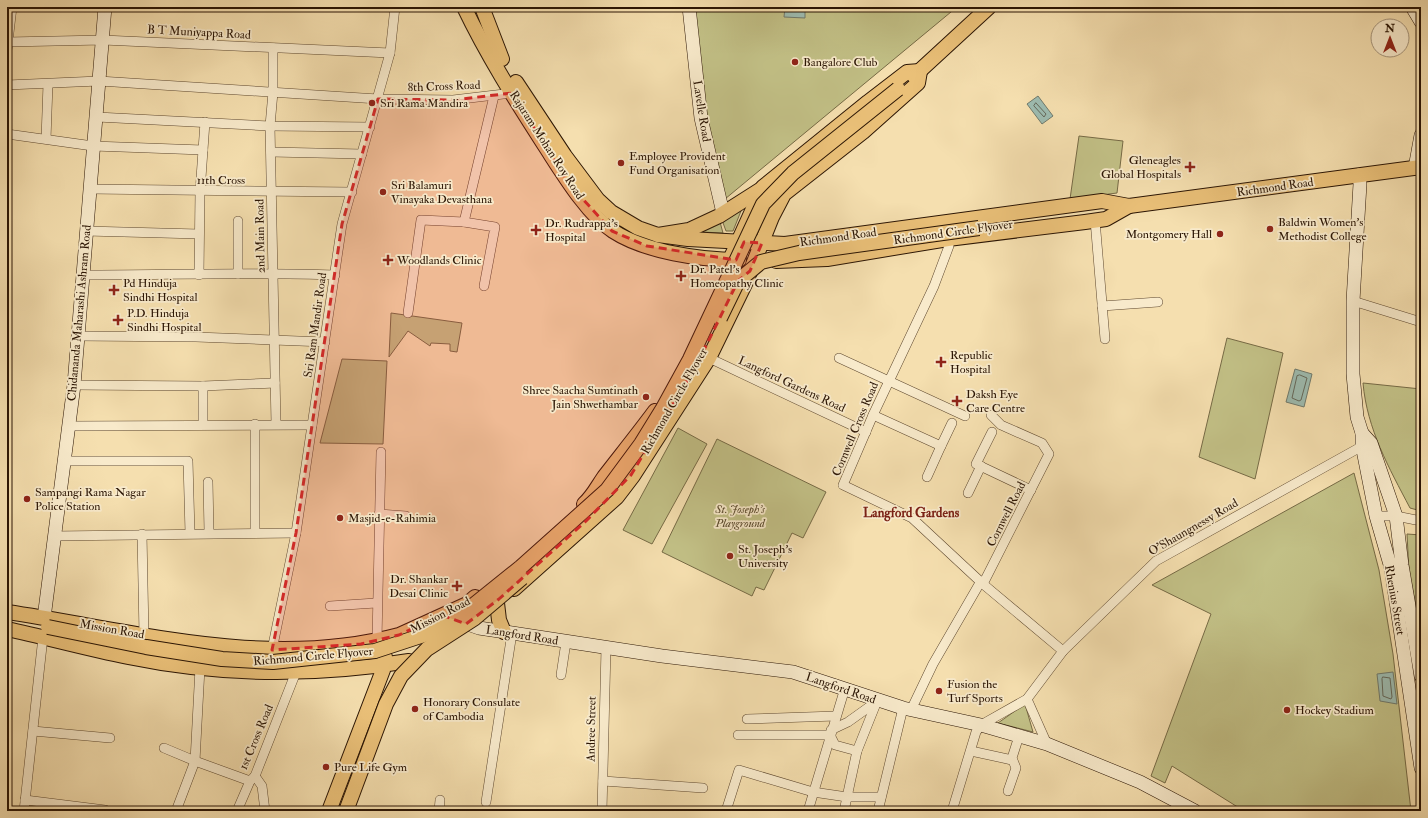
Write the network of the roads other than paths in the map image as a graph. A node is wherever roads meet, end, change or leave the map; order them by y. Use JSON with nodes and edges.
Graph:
{"nodes":[{"id":1,"x":12,"y":7,"type":"edge"},
{"id":2,"x":105,"y":7,"type":"edge"},
{"id":3,"x":395,"y":7,"type":"edge"},
{"id":4,"x":464,"y":7,"type":"edge"},
{"id":5,"x":482,"y":7,"type":"edge"},
{"id":6,"x":689,"y":7,"type":"edge"},
{"id":7,"x":989,"y":7,"type":"edge"},
{"id":8,"x":1412,"y":7,"type":"edge"},
{"id":9,"x":1421,"y":22,"type":"edge"},
{"id":10,"x":103,"y":40,"type":"junction"},
{"id":11,"x":7,"y":45,"type":"edge"},
{"id":12,"x":273,"y":48,"type":"junction"},
{"id":13,"x":390,"y":53,"type":"junction"},
{"id":14,"x":920,"y":71,"type":"junction"},
{"id":15,"x":99,"y":81,"type":"junction"},
{"id":16,"x":48,"y":84,"type":"junction"},
{"id":17,"x":7,"y":85,"type":"edge"},
{"id":18,"x":273,"y":92,"type":"junction"},
{"id":19,"x":512,"y":93,"type":"junction"},
{"id":20,"x":494,"y":96,"type":"junction"},
{"id":21,"x":378,"y":99,"type":"junction"},
{"id":22,"x":97,"y":117,"type":"junction"},
{"id":23,"x":205,"y":122,"type":"junction"},
{"id":24,"x":270,"y":126,"type":"junction"},
{"id":25,"x":370,"y":127,"type":"junction"},
{"id":26,"x":7,"y":134,"type":"edge"},
{"id":27,"x":1421,"y":138,"type":"edge"},
{"id":28,"x":46,"y":139,"type":"junction"},
{"id":29,"x":93,"y":146,"type":"junction"},
{"id":30,"x":202,"y":150,"type":"junction"},
{"id":31,"x":271,"y":152,"type":"junction"},
{"id":32,"x":362,"y":154,"type":"junction"},
{"id":33,"x":1418,"y":168,"type":"edge"},
{"id":34,"x":1359,"y":175,"type":"junction"},
{"id":35,"x":763,"y":187,"type":"junction"},
{"id":36,"x":90,"y":189,"type":"junction"},
{"id":37,"x":200,"y":192,"type":"junction"},
{"id":38,"x":272,"y":192,"type":"junction"},
{"id":39,"x":352,"y":192,"type":"junction"},
{"id":40,"x":1129,"y":206,"type":"junction"},
{"id":41,"x":723,"y":213,"type":"junction"},
{"id":42,"x":1098,"y":215,"type":"junction"},
{"id":43,"x":772,"y":217,"type":"junction"},
{"id":44,"x":238,"y":221,"type":"dead end"},
{"id":45,"x":464,"y":222,"type":"junction"},
{"id":46,"x":86,"y":231,"type":"junction"},
{"id":47,"x":199,"y":234,"type":"junction"},
{"id":48,"x":658,"y":235,"type":"junction"},
{"id":49,"x":948,"y":239,"type":"junction"},
{"id":50,"x":737,"y":242,"type":"junction"},
{"id":51,"x":762,"y":243,"type":"junction"},
{"id":52,"x":785,"y":244,"type":"junction"},
{"id":53,"x":730,"y":260,"type":"junction"},
{"id":54,"x":755,"y":260,"type":"junction"},
{"id":55,"x":780,"y":261,"type":"joint"},
{"id":56,"x":273,"y":273,"type":"junction"},
{"id":57,"x":238,"y":274,"type":"junction"},
{"id":58,"x":84,"y":275,"type":"junction"},
{"id":59,"x":199,"y":276,"type":"junction"},
{"id":60,"x":335,"y":276,"type":"junction"},
{"id":61,"x":484,"y":286,"type":"dead end"},
{"id":62,"x":1353,"y":301,"type":"junction"},
{"id":63,"x":1158,"y":302,"type":"dead end"},
{"id":64,"x":1102,"y":306,"type":"junction"},
{"id":65,"x":408,"y":313,"type":"dead end"},
{"id":66,"x":1421,"y":322,"type":"edge"},
{"id":67,"x":78,"y":336,"type":"junction"},
{"id":68,"x":1105,"y":339,"type":"dead end"},
{"id":69,"x":274,"y":340,"type":"junction"},
{"id":70,"x":325,"y":342,"type":"junction"},
{"id":71,"x":708,"y":358,"type":"junction"},
{"id":72,"x":839,"y":358,"type":"dead end"},
{"id":73,"x":889,"y":380,"type":"junction"},
{"id":74,"x":275,"y":383,"type":"junction"},
{"id":75,"x":74,"y":385,"type":"junction"},
{"id":76,"x":203,"y":386,"type":"junction"},
{"id":77,"x":873,"y":415,"type":"junction"},
{"id":78,"x":991,"y":415,"type":"dead end"},
{"id":79,"x":965,"y":416,"type":"dead end"},
{"id":80,"x":952,"y":423,"type":"dead end"},
{"id":81,"x":203,"y":424,"type":"junction"},
{"id":82,"x":255,"y":424,"type":"junction"},
{"id":83,"x":276,"y":424,"type":"junction"},
{"id":84,"x":312,"y":424,"type":"junction"},
{"id":85,"x":68,"y":426,"type":"junction"},
{"id":86,"x":866,"y":432,"type":"junction"},
{"id":87,"x":992,"y":432,"type":"dead end"},
{"id":88,"x":1365,"y":440,"type":"junction"},
{"id":89,"x":941,"y":446,"type":"junction"},
{"id":90,"x":381,"y":452,"type":"dead end"},
{"id":91,"x":63,"y":461,"type":"junction"},
{"id":92,"x":981,"y":466,"type":"junction"},
{"id":93,"x":927,"y":477,"type":"dead end"},
{"id":94,"x":208,"y":482,"type":"dead end"},
{"id":95,"x":1384,"y":482,"type":"junction"},
{"id":96,"x":1370,"y":486,"type":"junction"},
{"id":97,"x":1031,"y":490,"type":"junction"},
{"id":98,"x":968,"y":493,"type":"dead end"},
{"id":99,"x":378,"y":514,"type":"junction"},
{"id":100,"x":406,"y":516,"type":"dead end"},
{"id":101,"x":1376,"y":516,"type":"junction"},
{"id":102,"x":1396,"y":516,"type":"junction"},
{"id":103,"x":1421,"y":521,"type":"edge"},
{"id":104,"x":209,"y":532,"type":"junction"},
{"id":105,"x":296,"y":532,"type":"junction"},
{"id":106,"x":190,"y":533,"type":"junction"},
{"id":107,"x":256,"y":533,"type":"junction"},
{"id":108,"x":142,"y":534,"type":"junction"},
{"id":109,"x":54,"y":536,"type":"junction"},
{"id":110,"x":982,"y":582,"type":"junction"},
{"id":111,"x":376,"y":603,"type":"junction"},
{"id":112,"x":497,"y":603,"type":"junction"},
{"id":113,"x":330,"y":606,"type":"dead end"},
{"id":114,"x":7,"y":612,"type":"edge"},
{"id":115,"x":442,"y":615,"type":"junction"},
{"id":116,"x":470,"y":626,"type":"junction"},
{"id":117,"x":45,"y":627,"type":"junction"},
{"id":118,"x":7,"y":630,"type":"edge"},
{"id":119,"x":436,"y":631,"type":"junction"},
{"id":120,"x":508,"y":633,"type":"junction"},
{"id":121,"x":144,"y":635,"type":"junction"},
{"id":122,"x":389,"y":638,"type":"junction"},
{"id":123,"x":566,"y":642,"type":"junction"},
{"id":124,"x":606,"y":648,"type":"junction"},
{"id":125,"x":272,"y":650,"type":"junction"},
{"id":126,"x":1063,"y":651,"type":"junction"},
{"id":127,"x":409,"y":661,"type":"junction"},
{"id":128,"x":384,"y":665,"type":"junction"},
{"id":129,"x":200,"y":668,"type":"junction"},
{"id":130,"x":296,"y":672,"type":"junction"},
{"id":131,"x":561,"y":675,"type":"dead end"},
{"id":132,"x":1421,"y":676,"type":"edge"},
{"id":133,"x":845,"y":688,"type":"junction"},
{"id":134,"x":1027,"y":699,"type":"junction"},
{"id":135,"x":877,"y":701,"type":"junction"},
{"id":136,"x":907,"y":709,"type":"junction"},
{"id":137,"x":1417,"y":709,"type":"edge"},
{"id":138,"x":836,"y":716,"type":"junction"},
{"id":139,"x":747,"y":719,"type":"dead end"},
{"id":140,"x":980,"y":725,"type":"junction"},
{"id":141,"x":33,"y":732,"type":"junction"},
{"id":142,"x":830,"y":732,"type":"junction"},
{"id":143,"x":738,"y":735,"type":"dead end"},
{"id":144,"x":1019,"y":736,"type":"junction"},
{"id":145,"x":110,"y":738,"type":"dead end"},
{"id":146,"x":1046,"y":744,"type":"junction"},
{"id":147,"x":164,"y":748,"type":"dead end"},
{"id":148,"x":857,"y":751,"type":"junction"},
{"id":149,"x":971,"y":751,"type":"junction"},
{"id":150,"x":1012,"y":760,"type":"junction"},
{"id":151,"x":195,"y":762,"type":"junction"},
{"id":152,"x":1421,"y":768,"type":"edge"},
{"id":153,"x":252,"y":778,"type":"junction"},
{"id":154,"x":603,"y":781,"type":"junction"},
{"id":155,"x":704,"y":788,"type":"dead end"},
{"id":156,"x":1008,"y":791,"type":"dead end"},
{"id":157,"x":813,"y":792,"type":"junction"},
{"id":158,"x":847,"y":797,"type":"junction"},
{"id":159,"x":881,"y":797,"type":"junction"},
{"id":160,"x":25,"y":800,"type":"junction"},
{"id":161,"x":440,"y":800,"type":"dead end"},
{"id":162,"x":486,"y":802,"type":"dead end"},
{"id":163,"x":106,"y":810,"type":"dead end"},
{"id":164,"x":24,"y":811,"type":"edge"},
{"id":165,"x":176,"y":811,"type":"edge"},
{"id":166,"x":237,"y":811,"type":"edge"},
{"id":167,"x":265,"y":811,"type":"edge"},
{"id":168,"x":329,"y":811,"type":"edge"},
{"id":169,"x":340,"y":811,"type":"edge"},
{"id":170,"x":346,"y":811,"type":"edge"},
{"id":171,"x":353,"y":811,"type":"edge"},
{"id":172,"x":440,"y":811,"type":"edge"},
{"id":173,"x":602,"y":811,"type":"edge"},
{"id":174,"x":726,"y":811,"type":"edge"},
{"id":175,"x":808,"y":811,"type":"edge"},
{"id":176,"x":844,"y":811,"type":"edge"},
{"id":177,"x":878,"y":811,"type":"edge"},
{"id":178,"x":952,"y":811,"type":"edge"},
{"id":179,"x":1195,"y":811,"type":"edge"}],
"edges":[{"from":1,"to":11,"type":"street"},
{"from":2,"to":10,"type":"street","name":"Chidananda Maharashi Ashram Road"},
{"from":3,"to":13,"type":"street","name":"Sri Ram Mandir Road"},
{"from":4,"to":19,"type":"main road","name":"Rajaram Mohan Roy Road"},
{"from":5,"to":48,"type":"main road","name":"Rajaram Mohan Roy Road"},
{"from":6,"to":41,"type":"street","name":"Lavelle Road"},
{"from":7,"to":14,"type":"main road","name":"Richmond Circle Flyover"},
{"from":8,"to":9,"type":"street"},
{"from":10,"to":11,"type":"street","name":"B T Muniyappa Road"},
{"from":10,"to":12,"type":"street","name":"B T Muniyappa Road"},
{"from":10,"to":15,"type":"street","name":"Chidananda Maharashi Ashram Road"},
{"from":12,"to":13,"type":"street","name":"B T Muniyappa Road"},
{"from":12,"to":18,"type":"street","name":"2nd Main Road"},
{"from":13,"to":21,"type":"street","name":"Sri Ram Mandir Road"},
{"from":14,"to":35,"type":"main road","name":"Rajaram Mohan Roy Road"},
{"from":14,"to":43,"type":"main road","name":"Mission Road"},
{"from":14,"to":119,"type":"main road","name":"Richmond Circle Flyover","bridge":true},
{"from":15,"to":16,"type":"street","name":"8th Cross Road"},
{"from":15,"to":18,"type":"street","name":"8th Cross Road"},
{"from":15,"to":22,"type":"street","name":"Chidananda Maharashi Ashram Road"},
{"from":16,"to":17,"type":"street","name":"8th Cross Road"},
{"from":16,"to":28,"type":"street"},
{"from":18,"to":21,"type":"street","name":"8th Cross Road"},
{"from":18,"to":24,"type":"street","name":"2nd Main Road"},
{"from":19,"to":20,"type":"street","name":"8th Cross Road"},
{"from":19,"to":53,"type":"main road","name":"Rajaram Mohan Roy Road"},
{"from":20,"to":21,"type":"street","name":"8th Cross Road"},
{"from":20,"to":45,"type":"street"},
{"from":21,"to":25,"type":"street","name":"Sri Ram Mandir Road"},
{"from":22,"to":23,"type":"street"},
{"from":22,"to":29,"type":"street","name":"Chidananda Maharashi Ashram Road"},
{"from":23,"to":24,"type":"street"},
{"from":23,"to":30,"type":"street"},
{"from":24,"to":25,"type":"street"},
{"from":24,"to":31,"type":"street","name":"2nd Main Road"},
{"from":25,"to":32,"type":"street","name":"Sri Ram Mandir Road"},
{"from":26,"to":28,"type":"street"},
{"from":27,"to":33,"type":"street"},
{"from":28,"to":29,"type":"street"},
{"from":29,"to":30,"type":"street"},
{"from":29,"to":36,"type":"street","name":"Chidananda Maharashi Ashram Road"},
{"from":30,"to":37,"type":"street"},
{"from":31,"to":32,"type":"street"},
{"from":31,"to":38,"type":"street","name":"2nd Main Road"},
{"from":32,"to":39,"type":"street","name":"Sri Ram Mandir Road"},
{"from":33,"to":34,"type":"main road","name":"Richmond Road"},
{"from":34,"to":40,"type":"main road","name":"Richmond Road"},
{"from":34,"to":62,"type":"street","name":"Rhenius Street"},
{"from":35,"to":41,"type":"main road","name":"Rajaram Mohan Roy Road"},
{"from":35,"to":50,"type":"main road","name":"Mission Road"},
{"from":36,"to":37,"type":"street","name":"11th Cross"},
{"from":36,"to":46,"type":"street","name":"Chidananda Maharashi Ashram Road"},
{"from":37,"to":38,"type":"street","name":"11th Cross"},
{"from":37,"to":47,"type":"street"},
{"from":38,"to":39,"type":"street","name":"11th Cross"},
{"from":38,"to":56,"type":"street","name":"2nd Main Road"},
{"from":39,"to":60,"type":"street","name":"Sri Ram Mandir Road"},
{"from":40,"to":42,"type":"main road","name":"Richmond Circle Flyover"},
{"from":40,"to":52,"type":"main road","name":"Richmond Road"},
{"from":41,"to":48,"type":"main road","name":"Rajaram Mohan Roy Road"},
{"from":42,"to":49,"type":"main road","name":"Richmond Road"},
{"from":42,"to":64,"type":"street"},
{"from":42,"to":170,"type":"main road","name":"Richmond Circle Flyover","bridge":true},
{"from":43,"to":51,"type":"main road","name":"Mission Road"},
{"from":43,"to":52,"type":"main road"},
{"from":44,"to":57,"type":"street"},
{"from":45,"to":61,"type":"street"},
{"from":45,"to":65,"type":"street"},
{"from":46,"to":47,"type":"street"},
{"from":46,"to":58,"type":"street","name":"Chidananda Maharashi Ashram Road"},
{"from":47,"to":59,"type":"street"},
{"from":48,"to":50,"type":"main road","name":"Richmond Road"},
{"from":49,"to":55,"type":"main road","name":"Richmond Road"},
{"from":49,"to":73,"type":"street","name":"Cornwell Cross Road"},
{"from":50,"to":51,"type":"main road","name":"Richmond Road"},
{"from":50,"to":53,"type":"main road","name":"Mission Road"},
{"from":51,"to":52,"type":"main road","name":"Richmond Road"},
{"from":51,"to":54,"type":"main road","name":"Mission Road"},
{"from":53,"to":54,"type":"main road","name":"Rajaram Mohan Roy Road"},
{"from":53,"to":115,"type":"main road","name":"Mission Road"},
{"from":54,"to":55,"type":"main road","name":"Rajaram Mohan Roy Road"},
{"from":54,"to":71,"type":"main road","name":"Mission Road"},
{"from":56,"to":57,"type":"street"},
{"from":56,"to":60,"type":"street"},
{"from":56,"to":69,"type":"street","name":"2nd Main Road"},
{"from":57,"to":59,"type":"street"},
{"from":58,"to":59,"type":"street"},
{"from":58,"to":67,"type":"street","name":"Chidananda Maharashi Ashram Road"},
{"from":60,"to":70,"type":"street","name":"Sri Ram Mandir Road"},
{"from":62,"to":66,"type":"street"},
{"from":62,"to":88,"type":"street","name":"Rhenius Street"},
{"from":63,"to":64,"type":"street"},
{"from":64,"to":68,"type":"street"},
{"from":67,"to":69,"type":"street"},
{"from":67,"to":75,"type":"street","name":"Chidananda Maharashi Ashram Road"},
{"from":69,"to":70,"type":"street"},
{"from":69,"to":74,"type":"street","name":"2nd Main Road"},
{"from":70,"to":84,"type":"street","name":"Sri Ram Mandir Road"},
{"from":71,"to":86,"type":"street","name":"Langford Gardens Road"},
{"from":71,"to":112,"type":"main road","name":"Mission Road"},
{"from":72,"to":73,"type":"street"},
{"from":73,"to":77,"type":"street","name":"Cornwell Cross Road"},
{"from":73,"to":79,"type":"street"},
{"from":74,"to":76,"type":"street"},
{"from":74,"to":83,"type":"street","name":"2nd Main Road"},
{"from":75,"to":76,"type":"street"},
{"from":75,"to":85,"type":"street","name":"Chidananda Maharashi Ashram Road"},
{"from":76,"to":81,"type":"street"},
{"from":77,"to":86,"type":"street","name":"Cornwell Cross Road"},
{"from":77,"to":89,"type":"street"},
{"from":78,"to":97,"type":"street","name":"Cornwell Road"},
{"from":80,"to":89,"type":"street"},
{"from":81,"to":82,"type":"street"},
{"from":81,"to":85,"type":"street"},
{"from":82,"to":83,"type":"street"},
{"from":82,"to":107,"type":"street"},
{"from":83,"to":84,"type":"street"},
{"from":84,"to":105,"type":"street","name":"Sri Ram Mandir Road"},
{"from":85,"to":91,"type":"street","name":"Chidananda Maharashi Ashram Road"},
{"from":86,"to":110,"type":"street","name":"Cornwell Cross Road"},
{"from":87,"to":92,"type":"street"},
{"from":88,"to":95,"type":"street","name":"Rhenius Street"},
{"from":88,"to":96,"type":"street","name":"Rhenius Street"},
{"from":88,"to":126,"type":"street","name":"O'Shaungnessy Road"},
{"from":89,"to":93,"type":"street"},
{"from":90,"to":99,"type":"street"},
{"from":91,"to":106,"type":"street"},
{"from":91,"to":109,"type":"street","name":"Chidananda Maharashi Ashram Road"},
{"from":92,"to":97,"type":"street"},
{"from":92,"to":98,"type":"street"},
{"from":94,"to":104,"type":"street"},
{"from":95,"to":96,"type":"street"},
{"from":95,"to":102,"type":"street","name":"Rhenius Street"},
{"from":96,"to":101,"type":"street","name":"Rhenius Street"},
{"from":97,"to":110,"type":"street","name":"Cornwell Road"},
{"from":99,"to":100,"type":"street"},
{"from":99,"to":111,"type":"street"},
{"from":101,"to":102,"type":"street"},
{"from":101,"to":137,"type":"street","name":"Rhenius Street"},
{"from":102,"to":103,"type":"street"},
{"from":102,"to":132,"type":"street","name":"Rhenius Street"},
{"from":104,"to":106,"type":"street"},
{"from":104,"to":107,"type":"street"},
{"from":105,"to":107,"type":"street"},
{"from":105,"to":125,"type":"street","name":"Sri Ram Mandir Road"},
{"from":106,"to":108,"type":"street"},
{"from":108,"to":109,"type":"street"},
{"from":108,"to":121,"type":"street"},
{"from":109,"to":117,"type":"street","name":"Chidananda Maharashi Ashram Road"},
{"from":110,"to":126,"type":"street","name":"Cornwell Cross Road"},
{"from":110,"to":136,"type":"street","name":"Cornwell Road"},
{"from":111,"to":113,"type":"street"},
{"from":111,"to":122,"type":"street"},
{"from":112,"to":116,"type":"main road","name":"Mission Road"},
{"from":112,"to":120,"type":"main road"},
{"from":114,"to":117,"type":"main road","name":"Richmond Circle Flyover"},
{"from":115,"to":116,"type":"street","name":"Langford Road"},
{"from":115,"to":122,"type":"main road","name":"Mission Road"},
{"from":116,"to":120,"type":"street","name":"Langford Road"},
{"from":116,"to":127,"type":"main road","name":"Mission Road"},
{"from":117,"to":118,"type":"main road","name":"Mission Road"},
{"from":117,"to":119,"type":"main road","name":"Richmond Circle Flyover","bridge":true},
{"from":117,"to":121,"type":"main road","name":"Mission Road"},
{"from":117,"to":129,"type":"main road","name":"Mission Road"},
{"from":117,"to":141,"type":"street"},
{"from":119,"to":169,"type":"main road","name":"Richmond Circle Flyover"},
{"from":120,"to":123,"type":"street","name":"Langford Road"},
{"from":120,"to":162,"type":"street"},
{"from":121,"to":125,"type":"main road","name":"Mission Road"},
{"from":122,"to":125,"type":"main road","name":"Mission Road"},
{"from":122,"to":127,"type":"main road"},
{"from":122,"to":128,"type":"main road"},
{"from":123,"to":124,"type":"street","name":"Langford Road"},
{"from":123,"to":131,"type":"street"},
{"from":124,"to":133,"type":"street","name":"Langford Road"},
{"from":124,"to":154,"type":"street","name":"Andree Street"},
{"from":126,"to":134,"type":"street","name":"O'Shaungnessy Road"},
{"from":127,"to":128,"type":"main road","name":"Mission Road"},
{"from":127,"to":171,"type":"main road"},
{"from":128,"to":130,"type":"main road","name":"Mission Road"},
{"from":128,"to":168,"type":"main road"},
{"from":129,"to":130,"type":"main road","name":"Mission Road"},
{"from":129,"to":151,"type":"street"},
{"from":130,"to":153,"type":"street","name":"1st Cross Road"},
{"from":133,"to":135,"type":"street","name":"Langford Road"},
{"from":133,"to":138,"type":"street"},
{"from":134,"to":140,"type":"street","name":"O'Shaungnessy Road"},
{"from":134,"to":146,"type":"street"},
{"from":135,"to":136,"type":"street","name":"Langford Road"},
{"from":135,"to":142,"type":"street"},
{"from":135,"to":148,"type":"street"},
{"from":136,"to":140,"type":"street","name":"Langford Road"},
{"from":136,"to":159,"type":"street","name":"Cornwell Road"},
{"from":137,"to":152,"type":"street","name":"Rhenius Street"},
{"from":138,"to":139,"type":"street"},
{"from":138,"to":142,"type":"street"},
{"from":140,"to":144,"type":"street","name":"Langford Road"},
{"from":140,"to":149,"type":"street"},
{"from":141,"to":145,"type":"street"},
{"from":141,"to":160,"type":"street"},
{"from":142,"to":143,"type":"street"},
{"from":142,"to":148,"type":"street"},
{"from":142,"to":157,"type":"street"},
{"from":144,"to":146,"type":"street","name":"Langford Road"},
{"from":144,"to":150,"type":"street"},
{"from":146,"to":179,"type":"street","name":"Langford Road"},
{"from":147,"to":151,"type":"street"},
{"from":148,"to":158,"type":"street"},
{"from":149,"to":150,"type":"street"},
{"from":149,"to":178,"type":"street"},
{"from":150,"to":156,"type":"street"},
{"from":151,"to":153,"type":"street"},
{"from":151,"to":165,"type":"street"},
{"from":153,"to":166,"type":"street","name":"1st Cross Road"},
{"from":153,"to":167,"type":"street"},
{"from":154,"to":155,"type":"street"},
{"from":154,"to":173,"type":"street","name":"Andree Street"},
{"from":157,"to":158,"type":"street"},
{"from":157,"to":174,"type":"street"},
{"from":157,"to":175,"type":"street"},
{"from":158,"to":159,"type":"street"},
{"from":158,"to":176,"type":"street"},
{"from":159,"to":177,"type":"street","name":"Cornwell Road"},
{"from":160,"to":163,"type":"street"},
{"from":160,"to":164,"type":"street"},
{"from":161,"to":172,"type":"street"}]}
